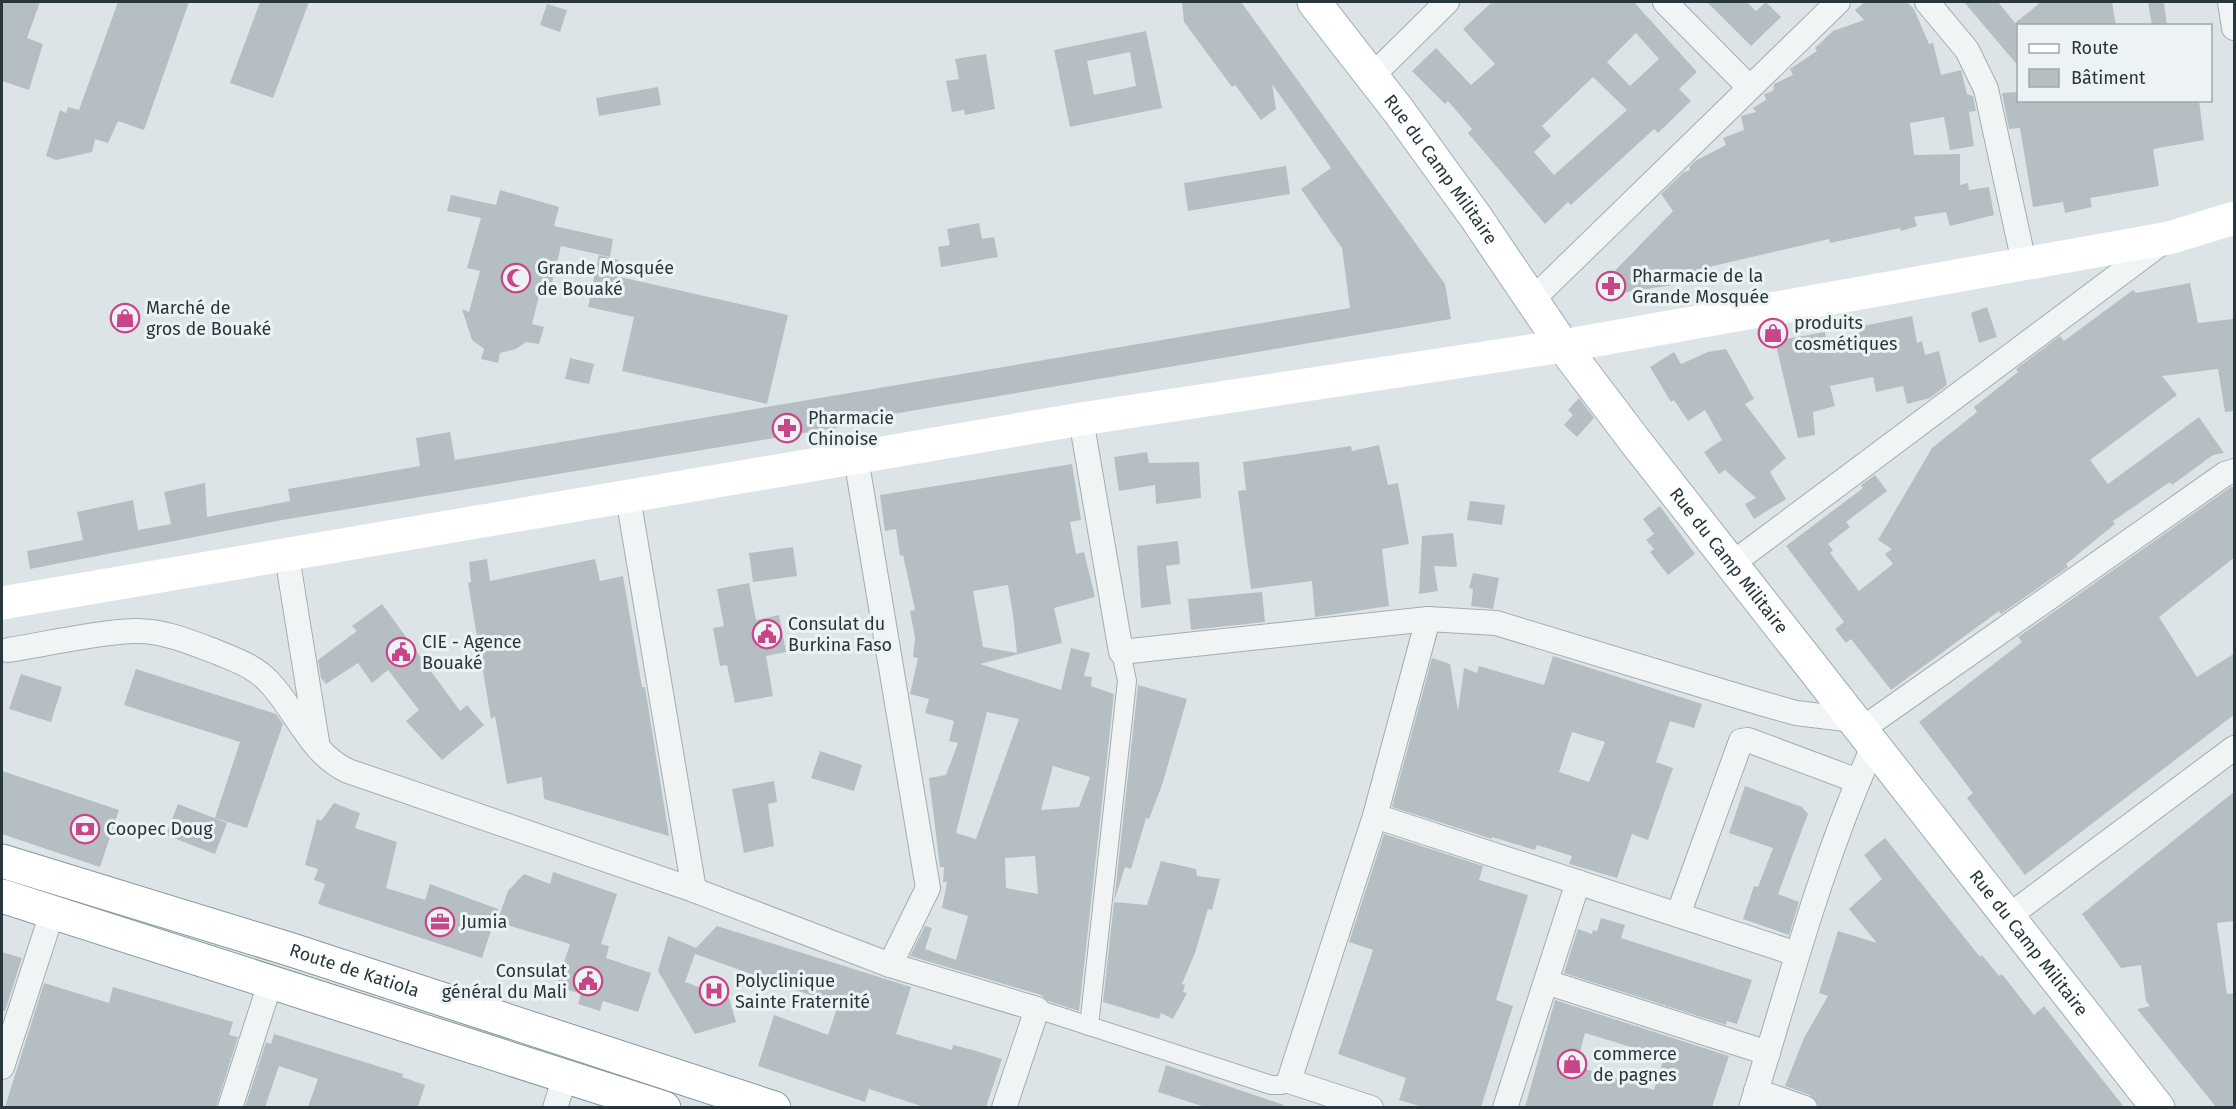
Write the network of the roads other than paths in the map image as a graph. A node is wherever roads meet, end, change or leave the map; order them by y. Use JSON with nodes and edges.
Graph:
{"nodes":[{"id":1,"x":1314,"y":2,"type":"edge"},
{"id":2,"x":1447,"y":2,"type":"edge"},
{"id":3,"x":1665,"y":2,"type":"edge"},
{"id":4,"x":1838,"y":2,"type":"edge"},
{"id":5,"x":1927,"y":2,"type":"edge"},
{"id":6,"x":2230,"y":2,"type":"edge"},
{"id":7,"x":2235,"y":28,"type":"edge"},
{"id":8,"x":1372,"y":76,"type":"junction"},
{"id":9,"x":1749,"y":87,"type":"junction"},
{"id":10,"x":2235,"y":218,"type":"edge"},
{"id":11,"x":2169,"y":238,"type":"junction"},
{"id":12,"x":2024,"y":263,"type":"junction"},
{"id":13,"x":1532,"y":300,"type":"junction"},
{"id":14,"x":1563,"y":346,"type":"junction"},
{"id":15,"x":1081,"y":418,"type":"junction"},
{"id":16,"x":856,"y":458,"type":"junction"},
{"id":17,"x":2235,"y":471,"type":"edge"},
{"id":18,"x":628,"y":497,"type":"junction"},
{"id":19,"x":287,"y":555,"type":"junction"},
{"id":20,"x":1733,"y":563,"type":"junction"},
{"id":21,"x":2,"y":603,"type":"edge"},
{"id":22,"x":1428,"y":618,"type":"junction"},
{"id":23,"x":8,"y":650,"type":"dead end"},
{"id":24,"x":1121,"y":652,"type":"junction"},
{"id":25,"x":1864,"y":732,"type":"junction"},
{"id":26,"x":318,"y":747,"type":"junction"},
{"id":27,"x":2235,"y":748,"type":"edge"},
{"id":28,"x":1858,"y":781,"type":"junction"},
{"id":29,"x":1375,"y":816,"type":"junction"},
{"id":30,"x":2,"y":861,"type":"edge"},
{"id":31,"x":1578,"y":882,"type":"junction"},
{"id":32,"x":694,"y":890,"type":"junction"},
{"id":33,"x":2,"y":896,"type":"edge"},
{"id":34,"x":52,"y":913,"type":"junction"},
{"id":35,"x":1678,"y":915,"type":"junction"},
{"id":36,"x":2009,"y":916,"type":"junction"},
{"id":37,"x":1797,"y":954,"type":"junction"},
{"id":38,"x":890,"y":964,"type":"junction"},
{"id":39,"x":1546,"y":982,"type":"junction"},
{"id":40,"x":270,"y":983,"type":"junction"},
{"id":41,"x":1037,"y":1009,"type":"junction"},
{"id":42,"x":1089,"y":1026,"type":"junction"},
{"id":43,"x":1768,"y":1053,"type":"junction"},
{"id":44,"x":2,"y":1066,"type":"edge"},
{"id":45,"x":1289,"y":1081,"type":"junction"},
{"id":46,"x":560,"y":1092,"type":"edge"},
{"id":47,"x":1754,"y":1099,"type":"edge"},
{"id":48,"x":230,"y":1107,"type":"edge"},
{"id":49,"x":664,"y":1107,"type":"edge"},
{"id":50,"x":774,"y":1107,"type":"edge"},
{"id":51,"x":1004,"y":1107,"type":"edge"},
{"id":52,"x":1371,"y":1107,"type":"edge"},
{"id":53,"x":1504,"y":1107,"type":"edge"},
{"id":54,"x":1805,"y":1107,"type":"edge"},
{"id":55,"x":2158,"y":1107,"type":"edge"}],
"edges":[{"from":1,"to":8,"type":"main road","name":"Rue du Camp Militaire"},
{"from":2,"to":8,"type":"street"},
{"from":3,"to":9,"type":"street"},
{"from":4,"to":9,"type":"street"},
{"from":5,"to":12,"type":"street"},
{"from":6,"to":7,"type":"street"},
{"from":8,"to":13,"type":"main road","name":"Rue du Camp Militaire"},
{"from":9,"to":13,"type":"street"},
{"from":10,"to":11,"type":"main road"},
{"from":11,"to":12,"type":"main road"},
{"from":11,"to":20,"type":"street"},
{"from":12,"to":14,"type":"main road"},
{"from":13,"to":14,"type":"main road","name":"Rue du Camp Militaire"},
{"from":14,"to":15,"type":"main road"},
{"from":14,"to":20,"type":"main road","name":"Rue du Camp Militaire"},
{"from":15,"to":16,"type":"main road"},
{"from":15,"to":24,"type":"street"},
{"from":16,"to":18,"type":"main road"},
{"from":16,"to":38,"type":"street"},
{"from":17,"to":25,"type":"street"},
{"from":18,"to":19,"type":"main road"},
{"from":18,"to":32,"type":"street"},
{"from":19,"to":21,"type":"main road"},
{"from":19,"to":26,"type":"street"},
{"from":20,"to":25,"type":"main road","name":"Rue du Camp Militaire"},
{"from":22,"to":24,"type":"street"},
{"from":22,"to":25,"type":"street"},
{"from":22,"to":29,"type":"street"},
{"from":23,"to":26,"type":"street"},
{"from":24,"to":42,"type":"street"},
{"from":25,"to":28,"type":"street"},
{"from":25,"to":36,"type":"main road","name":"Rue du Camp Militaire"},
{"from":26,"to":32,"type":"street"},
{"from":27,"to":36,"type":"street"},
{"from":28,"to":35,"type":"street"},
{"from":28,"to":37,"type":"street"},
{"from":29,"to":31,"type":"street"},
{"from":29,"to":45,"type":"street"},
{"from":30,"to":50,"type":"main road","name":"Route de Katiola"},
{"from":31,"to":35,"type":"street"},
{"from":31,"to":39,"type":"street"},
{"from":32,"to":38,"type":"street"},
{"from":33,"to":34,"type":"main road","name":"Route de Katiola"},
{"from":34,"to":40,"type":"main road","name":"Route de Katiola"},
{"from":34,"to":44,"type":"street"},
{"from":35,"to":37,"type":"street"},
{"from":36,"to":55,"type":"main road","name":"Rue du Camp Militaire"},
{"from":37,"to":43,"type":"street"},
{"from":38,"to":41,"type":"street"},
{"from":39,"to":43,"type":"street"},
{"from":39,"to":53,"type":"street"},
{"from":40,"to":46,"type":"main road","name":"Route de Katiola"},
{"from":40,"to":48,"type":"street"},
{"from":41,"to":42,"type":"street"},
{"from":41,"to":51,"type":"street"},
{"from":42,"to":45,"type":"street"},
{"from":43,"to":47,"type":"street"},
{"from":45,"to":52,"type":"street"},
{"from":46,"to":49,"type":"main road","name":"Route de Katiola"},
{"from":47,"to":54,"type":"street"}]}
